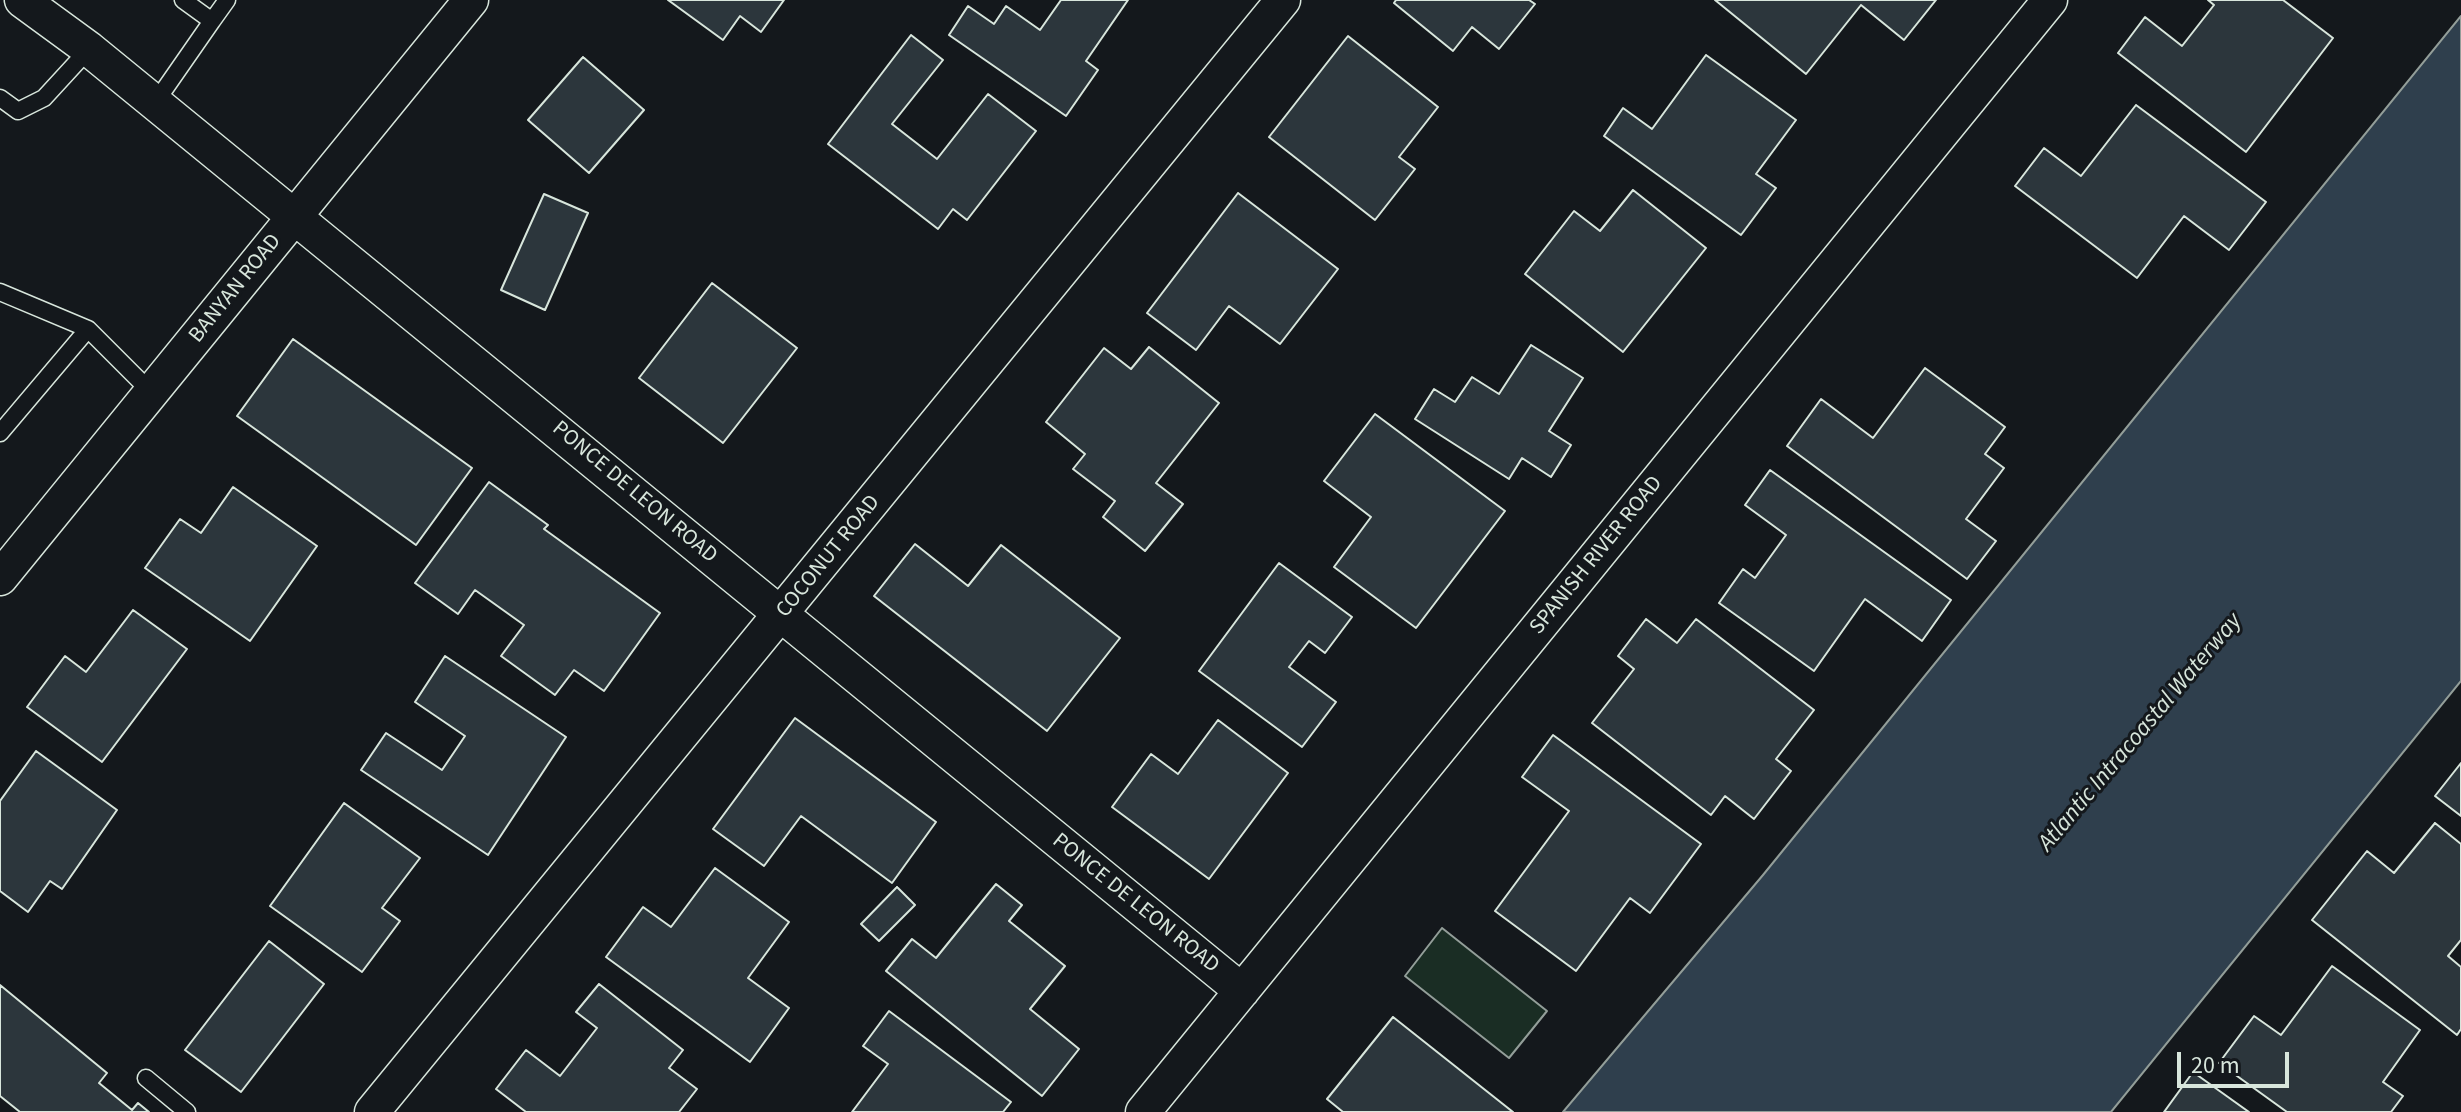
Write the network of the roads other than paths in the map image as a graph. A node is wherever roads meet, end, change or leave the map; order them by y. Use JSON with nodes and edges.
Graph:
{"nodes":[{"id":1,"x":22,"y":0,"type":"edge"},
{"id":2,"x":183,"y":0,"type":"edge"},
{"id":3,"x":227,"y":0,"type":"edge"},
{"id":4,"x":471,"y":0,"type":"edge"},
{"id":5,"x":1283,"y":0,"type":"edge"},
{"id":6,"x":2050,"y":0,"type":"edge"},
{"id":7,"x":212,"y":21,"type":"junction"},
{"id":8,"x":89,"y":49,"type":"junction"},
{"id":9,"x":0,"y":98,"type":"edge"},
{"id":10,"x":155,"y":103,"type":"junction"},
{"id":11,"x":294,"y":217,"type":"junction"},
{"id":12,"x":0,"y":292,"type":"edge"},
{"id":13,"x":88,"y":329,"type":"junction"},
{"id":14,"x":151,"y":392,"type":"junction"},
{"id":15,"x":0,"y":433,"type":"edge"},
{"id":16,"x":0,"y":578,"type":"edge"},
{"id":17,"x":781,"y":615,"type":"junction"},
{"id":18,"x":1242,"y":991,"type":"junction"},
{"id":19,"x":146,"y":1078,"type":"dead end"},
{"id":20,"x":187,"y":1112,"type":"edge"},
{"id":21,"x":372,"y":1112,"type":"edge"},
{"id":22,"x":1143,"y":1112,"type":"edge"}],
"edges":[{"from":1,"to":8,"type":"street","name":"PONCE DE LEON ROAD"},
{"from":2,"to":7,"type":"lane"},
{"from":3,"to":7,"type":"lane"},
{"from":4,"to":11,"type":"street","name":"BANYAN ROAD"},
{"from":5,"to":17,"type":"street","name":"COCONUT ROAD"},
{"from":6,"to":18,"type":"street","name":"SPANISH RIVER ROAD"},
{"from":7,"to":10,"type":"lane"},
{"from":8,"to":9,"type":"lane"},
{"from":8,"to":10,"type":"street","name":"PONCE DE LEON ROAD"},
{"from":10,"to":11,"type":"street","name":"PONCE DE LEON ROAD"},
{"from":11,"to":14,"type":"street","name":"BANYAN ROAD"},
{"from":11,"to":17,"type":"street","name":"PONCE DE LEON ROAD"},
{"from":12,"to":13,"type":"lane"},
{"from":13,"to":14,"type":"lane"},
{"from":13,"to":15,"type":"lane"},
{"from":14,"to":16,"type":"street","name":"BANYAN ROAD"},
{"from":17,"to":18,"type":"street","name":"PONCE DE LEON ROAD"},
{"from":17,"to":21,"type":"street","name":"COCONUT ROAD"},
{"from":18,"to":22,"type":"street","name":"SPANISH RIVER ROAD"},
{"from":19,"to":20,"type":"lane"}]}
